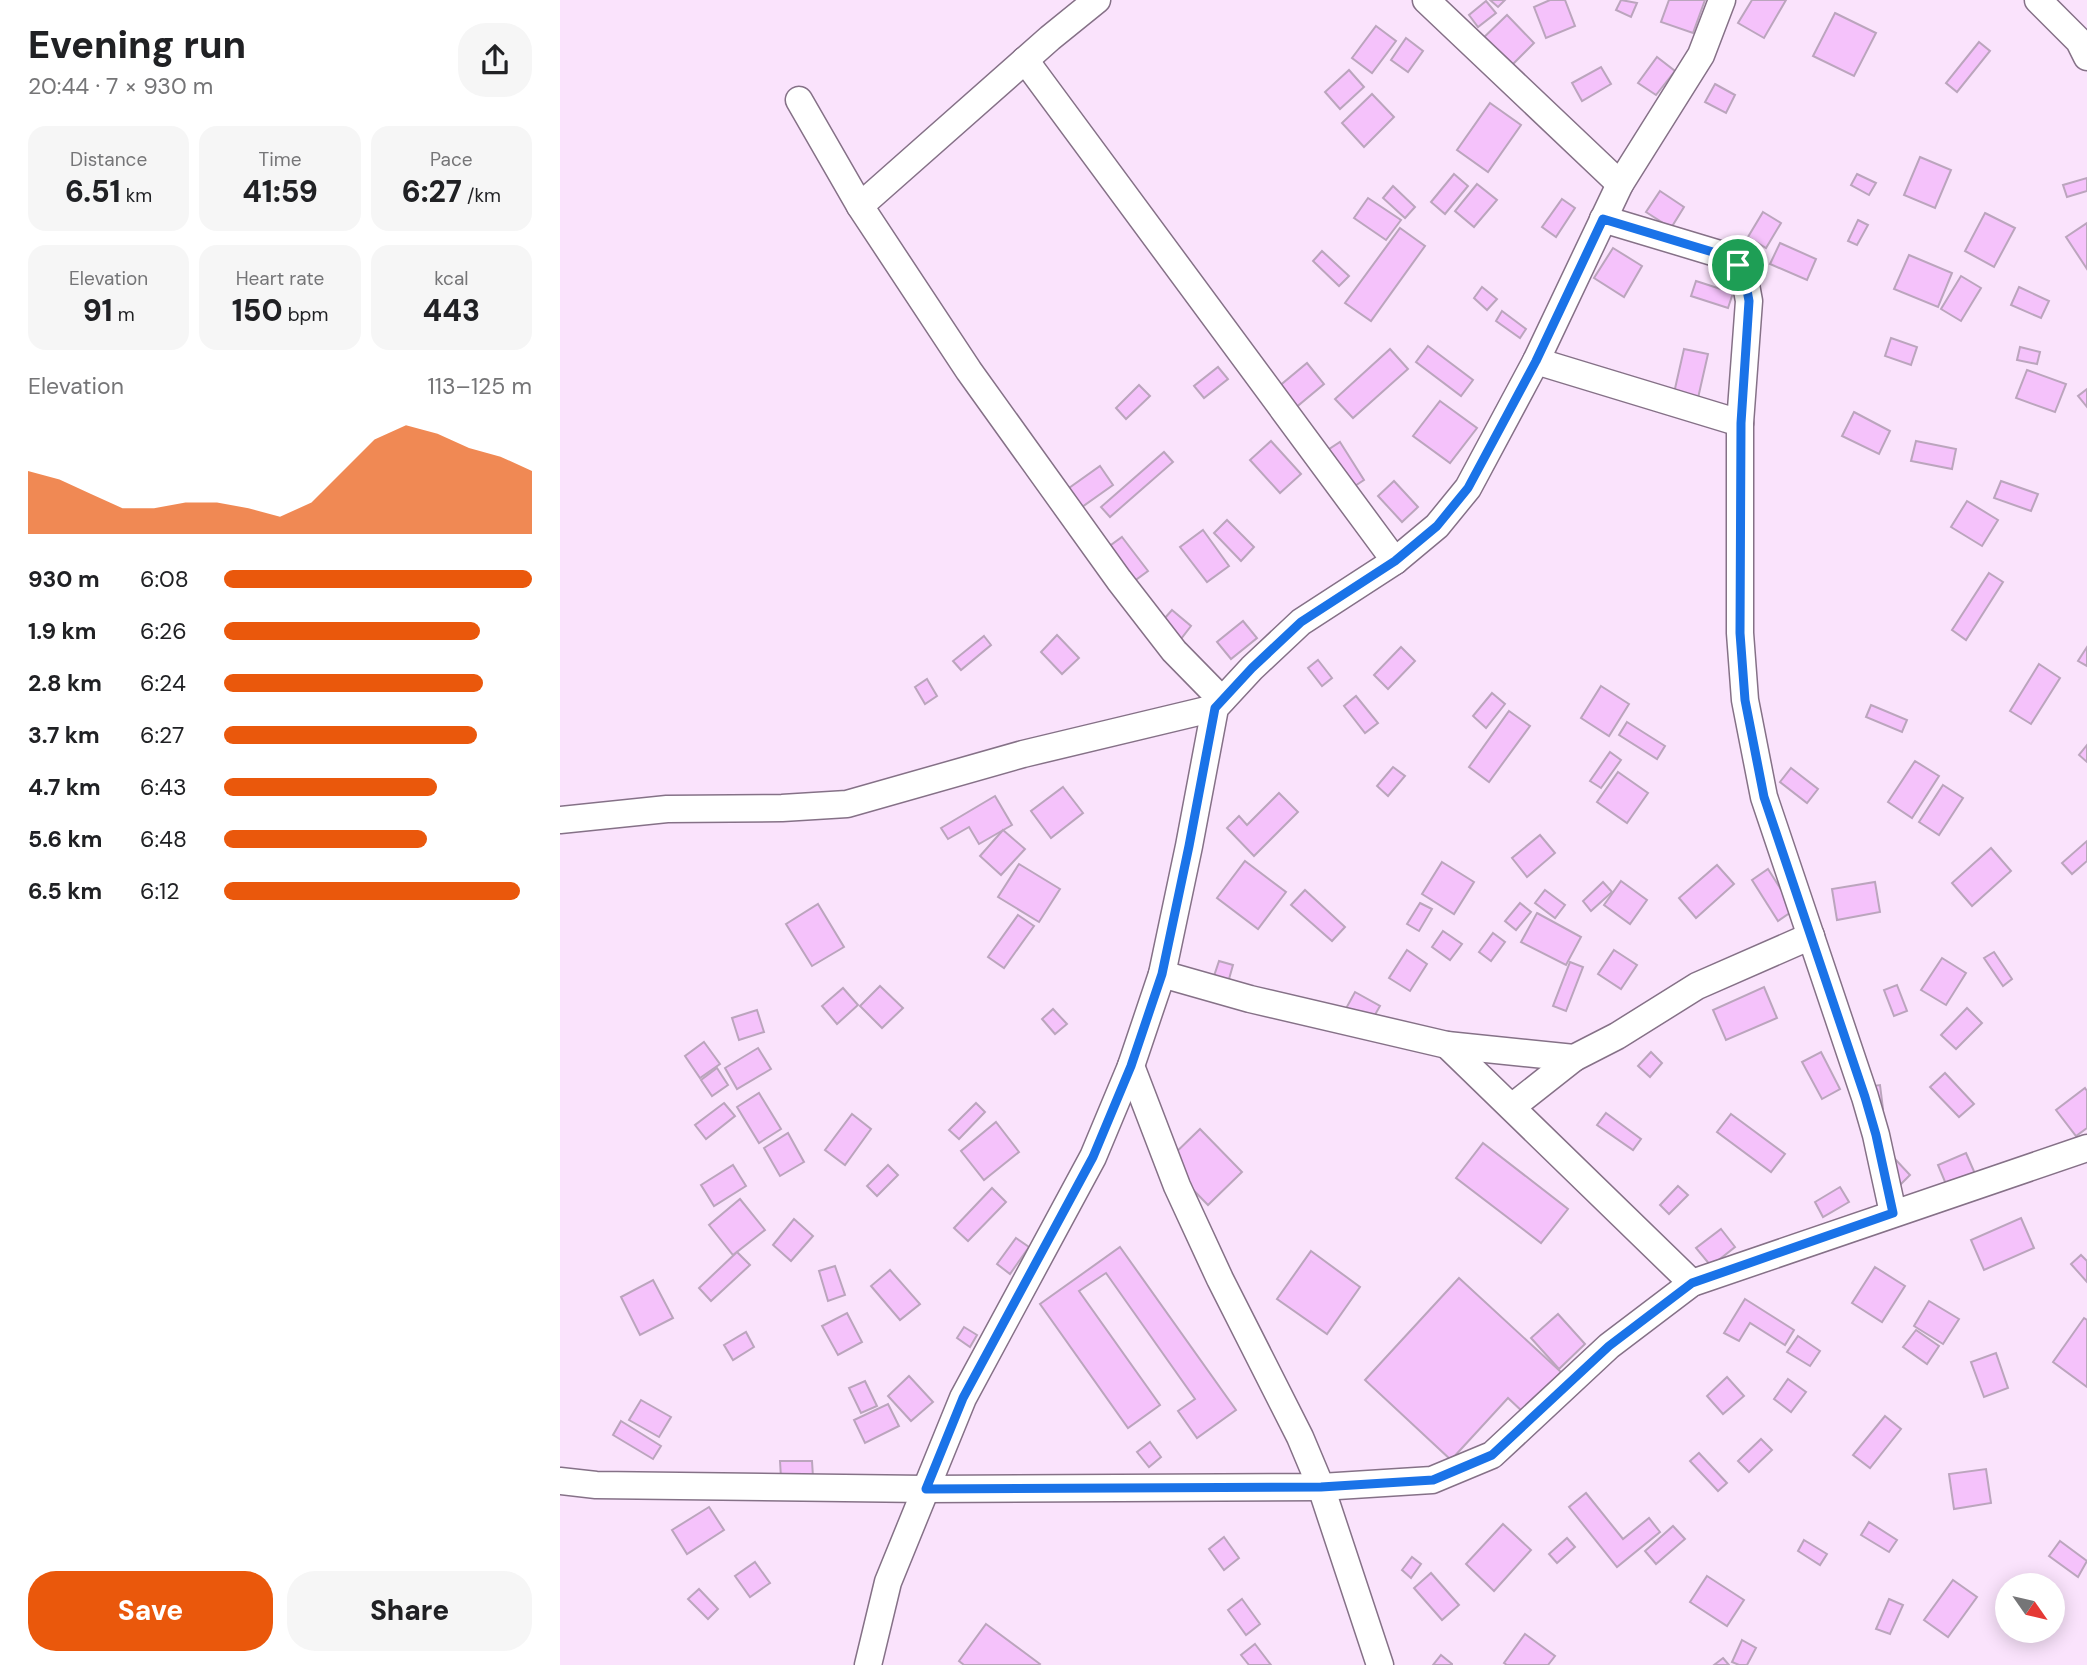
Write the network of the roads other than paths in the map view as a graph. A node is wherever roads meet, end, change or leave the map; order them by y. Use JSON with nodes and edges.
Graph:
{"nodes":[{"id":1,"x":1097,"y":0,"type":"edge"},
{"id":2,"x":1426,"y":0,"type":"edge"},
{"id":3,"x":1722,"y":0,"type":"edge"},
{"id":4,"x":2038,"y":0,"type":"edge"},
{"id":5,"x":2087,"y":57,"type":"edge"},
{"id":6,"x":1025,"y":60,"type":"junction"},
{"id":7,"x":799,"y":100,"type":"dead end"},
{"id":8,"x":1620,"y":184,"type":"junction"},
{"id":9,"x":860,"y":206,"type":"junction"},
{"id":10,"x":1603,"y":219,"type":"junction"},
{"id":11,"x":1536,"y":361,"type":"junction"},
{"id":12,"x":1741,"y":423,"type":"junction"},
{"id":13,"x":1395,"y":561,"type":"junction"},
{"id":14,"x":1218,"y":704,"type":"junction"},
{"id":15,"x":560,"y":820,"type":"edge"},
{"id":16,"x":1811,"y":936,"type":"junction"},
{"id":17,"x":1162,"y":974,"type":"junction"},
{"id":18,"x":1447,"y":1045,"type":"junction"},
{"id":19,"x":1574,"y":1058,"type":"junction"},
{"id":20,"x":1131,"y":1066,"type":"junction"},
{"id":21,"x":1512,"y":1107,"type":"junction"},
{"id":22,"x":2087,"y":1148,"type":"edge"},
{"id":23,"x":1893,"y":1213,"type":"junction"},
{"id":24,"x":1692,"y":1283,"type":"junction"},
{"id":25,"x":560,"y":1481,"type":"edge"},
{"id":26,"x":1321,"y":1487,"type":"junction"},
{"id":27,"x":926,"y":1489,"type":"junction"},
{"id":28,"x":868,"y":1665,"type":"edge"},
{"id":29,"x":1380,"y":1665,"type":"edge"}],
"edges":[{"from":1,"to":6,"type":"street"},
{"from":2,"to":8,"type":"street"},
{"from":3,"to":8,"type":"street"},
{"from":4,"to":5,"type":"street"},
{"from":6,"to":9,"type":"street"},
{"from":6,"to":13,"type":"street"},
{"from":7,"to":9,"type":"street"},
{"from":8,"to":10,"type":"street"},
{"from":9,"to":14,"type":"street"},
{"from":10,"to":11,"type":"street"},
{"from":10,"to":12,"type":"street"},
{"from":11,"to":12,"type":"street"},
{"from":11,"to":13,"type":"street"},
{"from":12,"to":16,"type":"street"},
{"from":13,"to":14,"type":"street"},
{"from":14,"to":15,"type":"street"},
{"from":14,"to":17,"type":"street"},
{"from":16,"to":19,"type":"street"},
{"from":16,"to":23,"type":"street"},
{"from":17,"to":18,"type":"street"},
{"from":17,"to":20,"type":"street"},
{"from":18,"to":19,"type":"street"},
{"from":18,"to":21,"type":"street"},
{"from":19,"to":21,"type":"street"},
{"from":20,"to":26,"type":"street"},
{"from":20,"to":27,"type":"street"},
{"from":21,"to":24,"type":"street"},
{"from":22,"to":23,"type":"street"},
{"from":23,"to":24,"type":"street"},
{"from":24,"to":26,"type":"street"},
{"from":25,"to":27,"type":"street"},
{"from":26,"to":27,"type":"street"},
{"from":26,"to":29,"type":"street"},
{"from":27,"to":28,"type":"street"}]}
